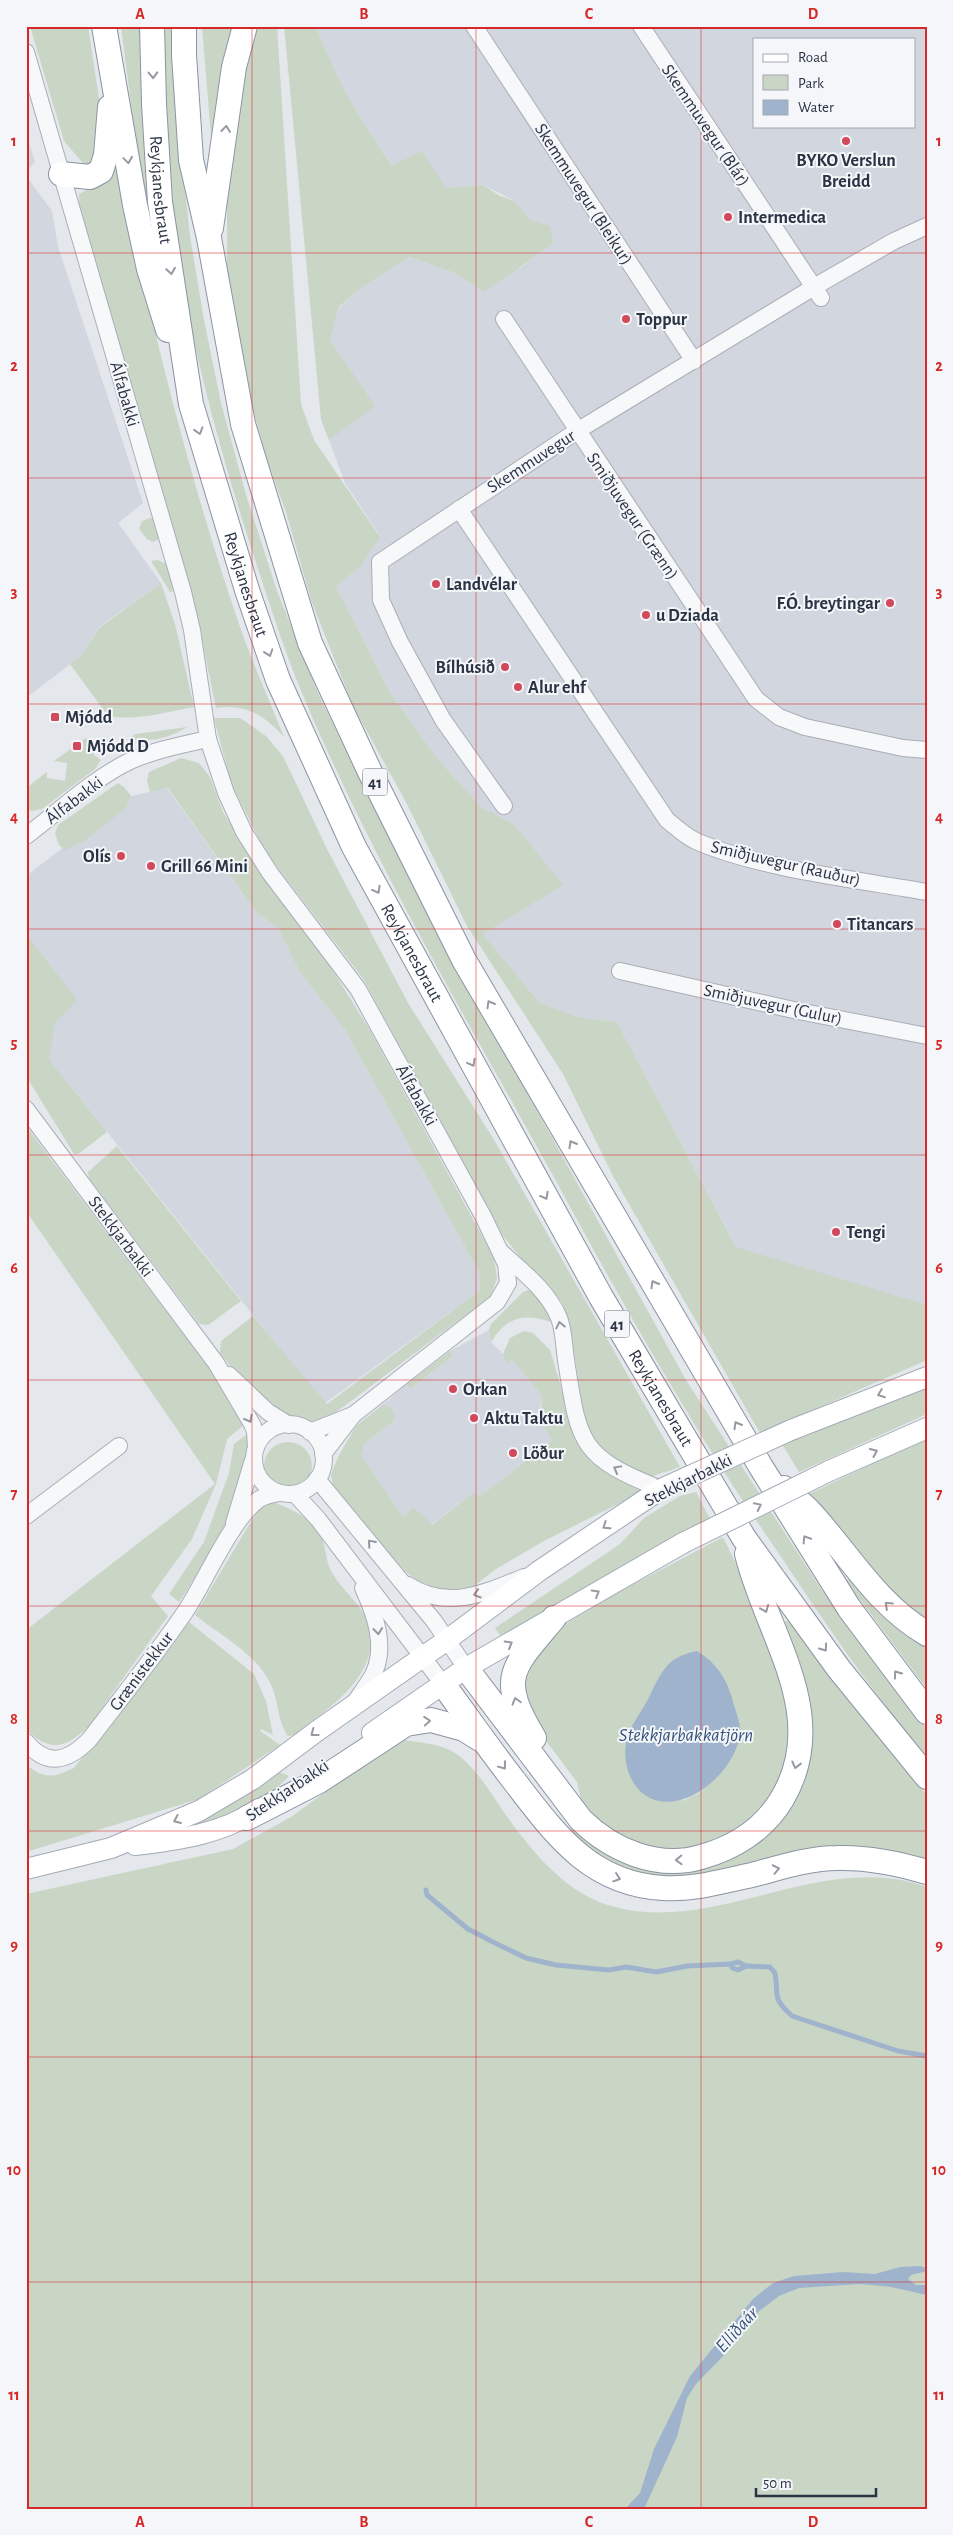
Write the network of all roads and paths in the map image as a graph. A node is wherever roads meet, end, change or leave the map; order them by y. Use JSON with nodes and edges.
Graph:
{"nodes":[{"id":1,"x":104,"y":26,"type":"edge"},
{"id":2,"x":152,"y":26,"type":"edge"},
{"id":3,"x":184,"y":26,"type":"edge"},
{"id":4,"x":245,"y":26,"type":"edge"},
{"id":5,"x":474,"y":26,"type":"edge"},
{"id":6,"x":641,"y":26,"type":"edge"},
{"id":7,"x":26,"y":52,"type":"edge"},
{"id":8,"x":112,"y":83,"type":"junction"},
{"id":9,"x":61,"y":174,"type":"junction"},
{"id":10,"x":927,"y":226,"type":"edge"},
{"id":11,"x":209,"y":238,"type":"junction"},
{"id":12,"x":817,"y":293,"type":"junction"},
{"id":13,"x":504,"y":319,"type":"dead end"},
{"id":14,"x":694,"y":361,"type":"junction"},
{"id":15,"x":191,"y":404,"type":"junction"},
{"id":16,"x":577,"y":432,"type":"junction"},
{"id":17,"x":459,"y":509,"type":"junction"},
{"id":18,"x":208,"y":739,"type":"junction"},
{"id":19,"x":927,"y":750,"type":"edge"},
{"id":20,"x":504,"y":806,"type":"dead end"},
{"id":21,"x":26,"y":836,"type":"edge"},
{"id":22,"x":927,"y":892,"type":"edge"},
{"id":23,"x":620,"y":971,"type":"dead end"},
{"id":24,"x":927,"y":1036,"type":"edge"},
{"id":25,"x":26,"y":1108,"type":"edge"},
{"id":26,"x":502,"y":1252,"type":"junction"},
{"id":27,"x":216,"y":1363,"type":"junction"},
{"id":28,"x":927,"y":1377,"type":"edge"},
{"id":29,"x":353,"y":1415,"type":"junction"},
{"id":30,"x":289,"y":1424,"type":"junction"},
{"id":31,"x":927,"y":1428,"type":"edge"},
{"id":32,"x":310,"y":1432,"type":"junction"},
{"id":33,"x":120,"y":1446,"type":"dead end"},
{"id":34,"x":255,"y":1451,"type":"junction"},
{"id":35,"x":323,"y":1454,"type":"junction"},
{"id":36,"x":761,"y":1466,"type":"junction"},
{"id":37,"x":317,"y":1479,"type":"junction"},
{"id":38,"x":661,"y":1489,"type":"junction"},
{"id":39,"x":288,"y":1494,"type":"junction"},
{"id":40,"x":26,"y":1516,"type":"edge"},
{"id":41,"x":230,"y":1536,"type":"junction"},
{"id":42,"x":744,"y":1538,"type":"junction"},
{"id":43,"x":355,"y":1570,"type":"junction"},
{"id":44,"x":539,"y":1571,"type":"junction"},
{"id":45,"x":402,"y":1581,"type":"junction"},
{"id":46,"x":554,"y":1618,"type":"junction"},
{"id":47,"x":927,"y":1634,"type":"edge"},
{"id":48,"x":447,"y":1640,"type":"junction"},
{"id":49,"x":424,"y":1656,"type":"junction"},
{"id":50,"x":466,"y":1668,"type":"junction"},
{"id":51,"x":443,"y":1684,"type":"junction"},
{"id":52,"x":353,"y":1705,"type":"junction"},
{"id":53,"x":927,"y":1712,"type":"edge"},
{"id":54,"x":26,"y":1742,"type":"edge"},
{"id":55,"x":484,"y":1742,"type":"junction"},
{"id":56,"x":927,"y":1777,"type":"edge"},
{"id":57,"x":247,"y":1818,"type":"junction"},
{"id":58,"x":581,"y":1820,"type":"junction"},
{"id":59,"x":111,"y":1848,"type":"junction"},
{"id":60,"x":26,"y":1869,"type":"edge"},
{"id":61,"x":927,"y":1872,"type":"edge"}],
"edges":[{"from":1,"to":8,"type":"highway"},
{"from":2,"to":15,"type":"highway","name":"Reykjanesbraut","number":"41","one_way":true},
{"from":3,"to":11,"type":"highway","name":"Reykjanesbraut","number":"41"},
{"from":11,"to":4,"type":"highway","one_way":true},
{"from":5,"to":14,"type":"street","name":"Skemmuvegur (Bleikur)"},
{"from":6,"to":12,"type":"street","name":"Skemmuvegur (Blár)"},
{"from":7,"to":9,"type":"street","name":"Álfabakki"},
{"from":8,"to":9,"type":"highway"},
{"from":8,"to":15,"type":"highway","one_way":true},
{"from":9,"to":18,"type":"street","name":"Álfabakki"},
{"from":10,"to":12,"type":"street","name":"Skemmuvegur"},
{"from":36,"to":11,"type":"highway","name":"Reykjanesbraut","number":"41","one_way":true},
{"from":12,"to":14,"type":"street","name":"Skemmuvegur"},
{"from":13,"to":16,"type":"street","name":"Smiðjuvegur (Grænn)"},
{"from":14,"to":16,"type":"street","name":"Skemmuvegur"},
{"from":15,"to":42,"type":"highway","name":"Reykjanesbraut","number":"41","one_way":true},
{"from":16,"to":17,"type":"street","name":"Skemmuvegur"},
{"from":16,"to":19,"type":"street","name":"Smiðjuvegur (Grænn)"},
{"from":17,"to":20,"type":"street","name":"Skemmuvegur"},
{"from":17,"to":22,"type":"street","name":"Smiðjuvegur (Rauður)"},
{"from":18,"to":21,"type":"street","name":"Álfabakki"},
{"from":18,"to":26,"type":"street","name":"Álfabakki"},
{"from":23,"to":24,"type":"street","name":"Smiðjuvegur (Gulur)"},
{"from":25,"to":27,"type":"street","name":"Stekkjarbakki"},
{"from":26,"to":29,"type":"street","name":"Álfabakki"},
{"from":38,"to":26,"type":"street","one_way":true},
{"from":27,"to":30,"type":"street","name":"Stekkjarbakki"},
{"from":27,"to":34,"type":"street","name":"Stekkjarbakki","one_way":true},
{"from":28,"to":38,"type":"main road","name":"Stekkjarbakki","one_way":true,"bridge":true},
{"from":29,"to":32,"type":"street","name":"Álfabakki"},
{"from":29,"to":35,"type":"street","name":"Álfabakki"},
{"from":30,"to":32,"type":"street"},
{"from":30,"to":34,"type":"street"},
{"from":46,"to":31,"type":"main road","name":"Stekkjarbakki","one_way":true,"bridge":true},
{"from":32,"to":35,"type":"street"},
{"from":33,"to":40,"type":"street"},
{"from":34,"to":39,"type":"street"},
{"from":34,"to":41,"type":"street","name":"Grænistekkur"},
{"from":35,"to":37,"type":"street"},
{"from":47,"to":36,"type":"highway","one_way":true},
{"from":53,"to":36,"type":"highway","name":"Reykjanesbraut","number":"41","one_way":true},
{"from":37,"to":39,"type":"street"},
{"from":45,"to":37,"type":"street","one_way":true},
{"from":38,"to":44,"type":"main road","name":"Stekkjarbakki","one_way":true},
{"from":39,"to":41,"type":"street","name":"Grænistekkur"},
{"from":39,"to":43,"type":"street"},
{"from":41,"to":54,"type":"street","name":"Grænistekkur"},
{"from":42,"to":56,"type":"highway","name":"Reykjanesbraut","number":"41","one_way":true},
{"from":42,"to":58,"type":"highway","one_way":true},
{"from":43,"to":49,"type":"street"},
{"from":43,"to":52,"type":"street","one_way":true},
{"from":44,"to":45,"type":"street","one_way":true},
{"from":44,"to":48,"type":"main road","name":"Stekkjarbakki"},
{"from":45,"to":48,"type":"street"},
{"from":50,"to":46,"type":"main road","name":"Stekkjarbakki","one_way":true},
{"from":58,"to":46,"type":"highway","one_way":true},
{"from":48,"to":49,"type":"main road","name":"Stekkjarbakki"},
{"from":48,"to":50,"type":"street"},
{"from":49,"to":51,"type":"street"},
{"from":49,"to":52,"type":"main road","name":"Stekkjarbakki"},
{"from":50,"to":51,"type":"main road","name":"Stekkjarbakki"},
{"from":50,"to":58,"type":"highway"},
{"from":51,"to":55,"type":"highway"},
{"from":51,"to":57,"type":"main road","name":"Stekkjarbakki"},
{"from":52,"to":59,"type":"main road","name":"Stekkjarbakki","one_way":true},
{"from":57,"to":55,"type":"highway","one_way":true},
{"from":55,"to":61,"type":"highway","one_way":true},
{"from":57,"to":59,"type":"main road","name":"Stekkjarbakki"},
{"from":59,"to":60,"type":"main road","name":"Stekkjarbakki"}]}
